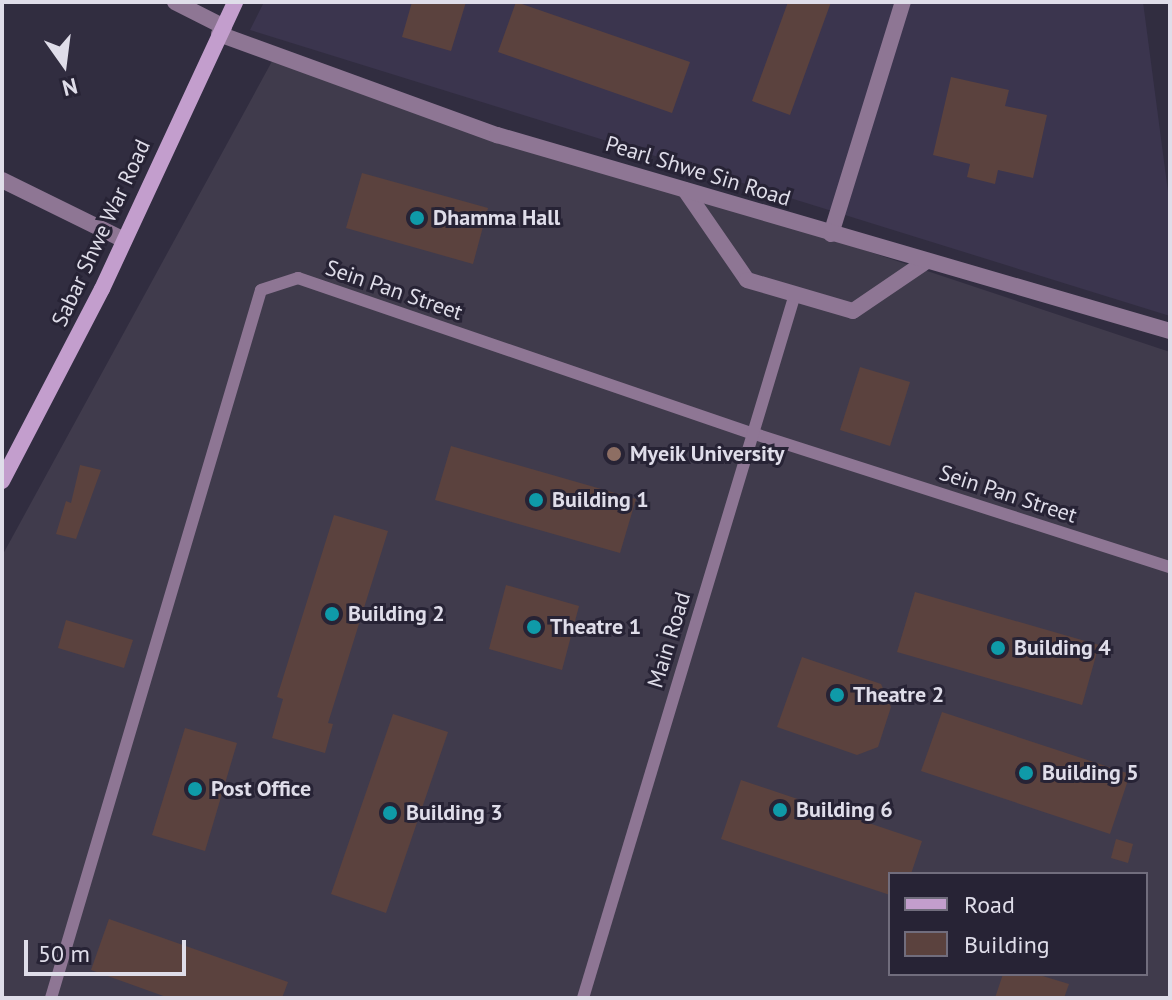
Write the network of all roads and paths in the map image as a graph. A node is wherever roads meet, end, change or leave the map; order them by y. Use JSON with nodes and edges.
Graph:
{"nodes":[{"id":1,"x":175,"y":2,"type":"edge"},
{"id":2,"x":235,"y":2,"type":"edge"},
{"id":3,"x":903,"y":2,"type":"edge"},
{"id":4,"x":221,"y":31,"type":"junction"},
{"id":5,"x":2,"y":180,"type":"edge"},
{"id":6,"x":685,"y":190,"type":"junction"},
{"id":7,"x":831,"y":234,"type":"junction"},
{"id":8,"x":124,"y":240,"type":"junction"},
{"id":9,"x":925,"y":262,"type":"junction"},
{"id":10,"x":795,"y":294,"type":"junction"},
{"id":11,"x":1170,"y":331,"type":"edge"},
{"id":12,"x":752,"y":433,"type":"junction"},
{"id":13,"x":2,"y":481,"type":"edge"},
{"id":14,"x":1170,"y":567,"type":"edge"},
{"id":15,"x":51,"y":998,"type":"edge"},
{"id":16,"x":583,"y":998,"type":"edge"}],
"edges":[{"from":1,"to":4,"type":"street","name":"Pearl Shwe Sin Road"},
{"from":2,"to":4,"type":"main road","name":"Sabar Shwe War Road"},
{"from":3,"to":7,"type":"street"},
{"from":4,"to":6,"type":"street","name":"Pearl Shwe Sin Road"},
{"from":4,"to":8,"type":"main road","name":"Sabar Shwe War Road"},
{"from":5,"to":8,"type":"street"},
{"from":6,"to":7,"type":"street","name":"Pearl Shwe Sin Road"},
{"from":6,"to":10,"type":"street"},
{"from":7,"to":9,"type":"street","name":"Pearl Shwe Sin Road"},
{"from":8,"to":13,"type":"main road","name":"Sabar Shwe War Road"},
{"from":9,"to":10,"type":"street"},
{"from":9,"to":11,"type":"street","name":"Pearl Shwe Sin Road"},
{"from":10,"to":12,"type":"lane","name":"Main Road"},
{"from":12,"to":14,"type":"lane","name":"Sein Pan Street"},
{"from":12,"to":15,"type":"lane","name":"Sein Pan Street"},
{"from":12,"to":16,"type":"lane","name":"Main Road"}]}
